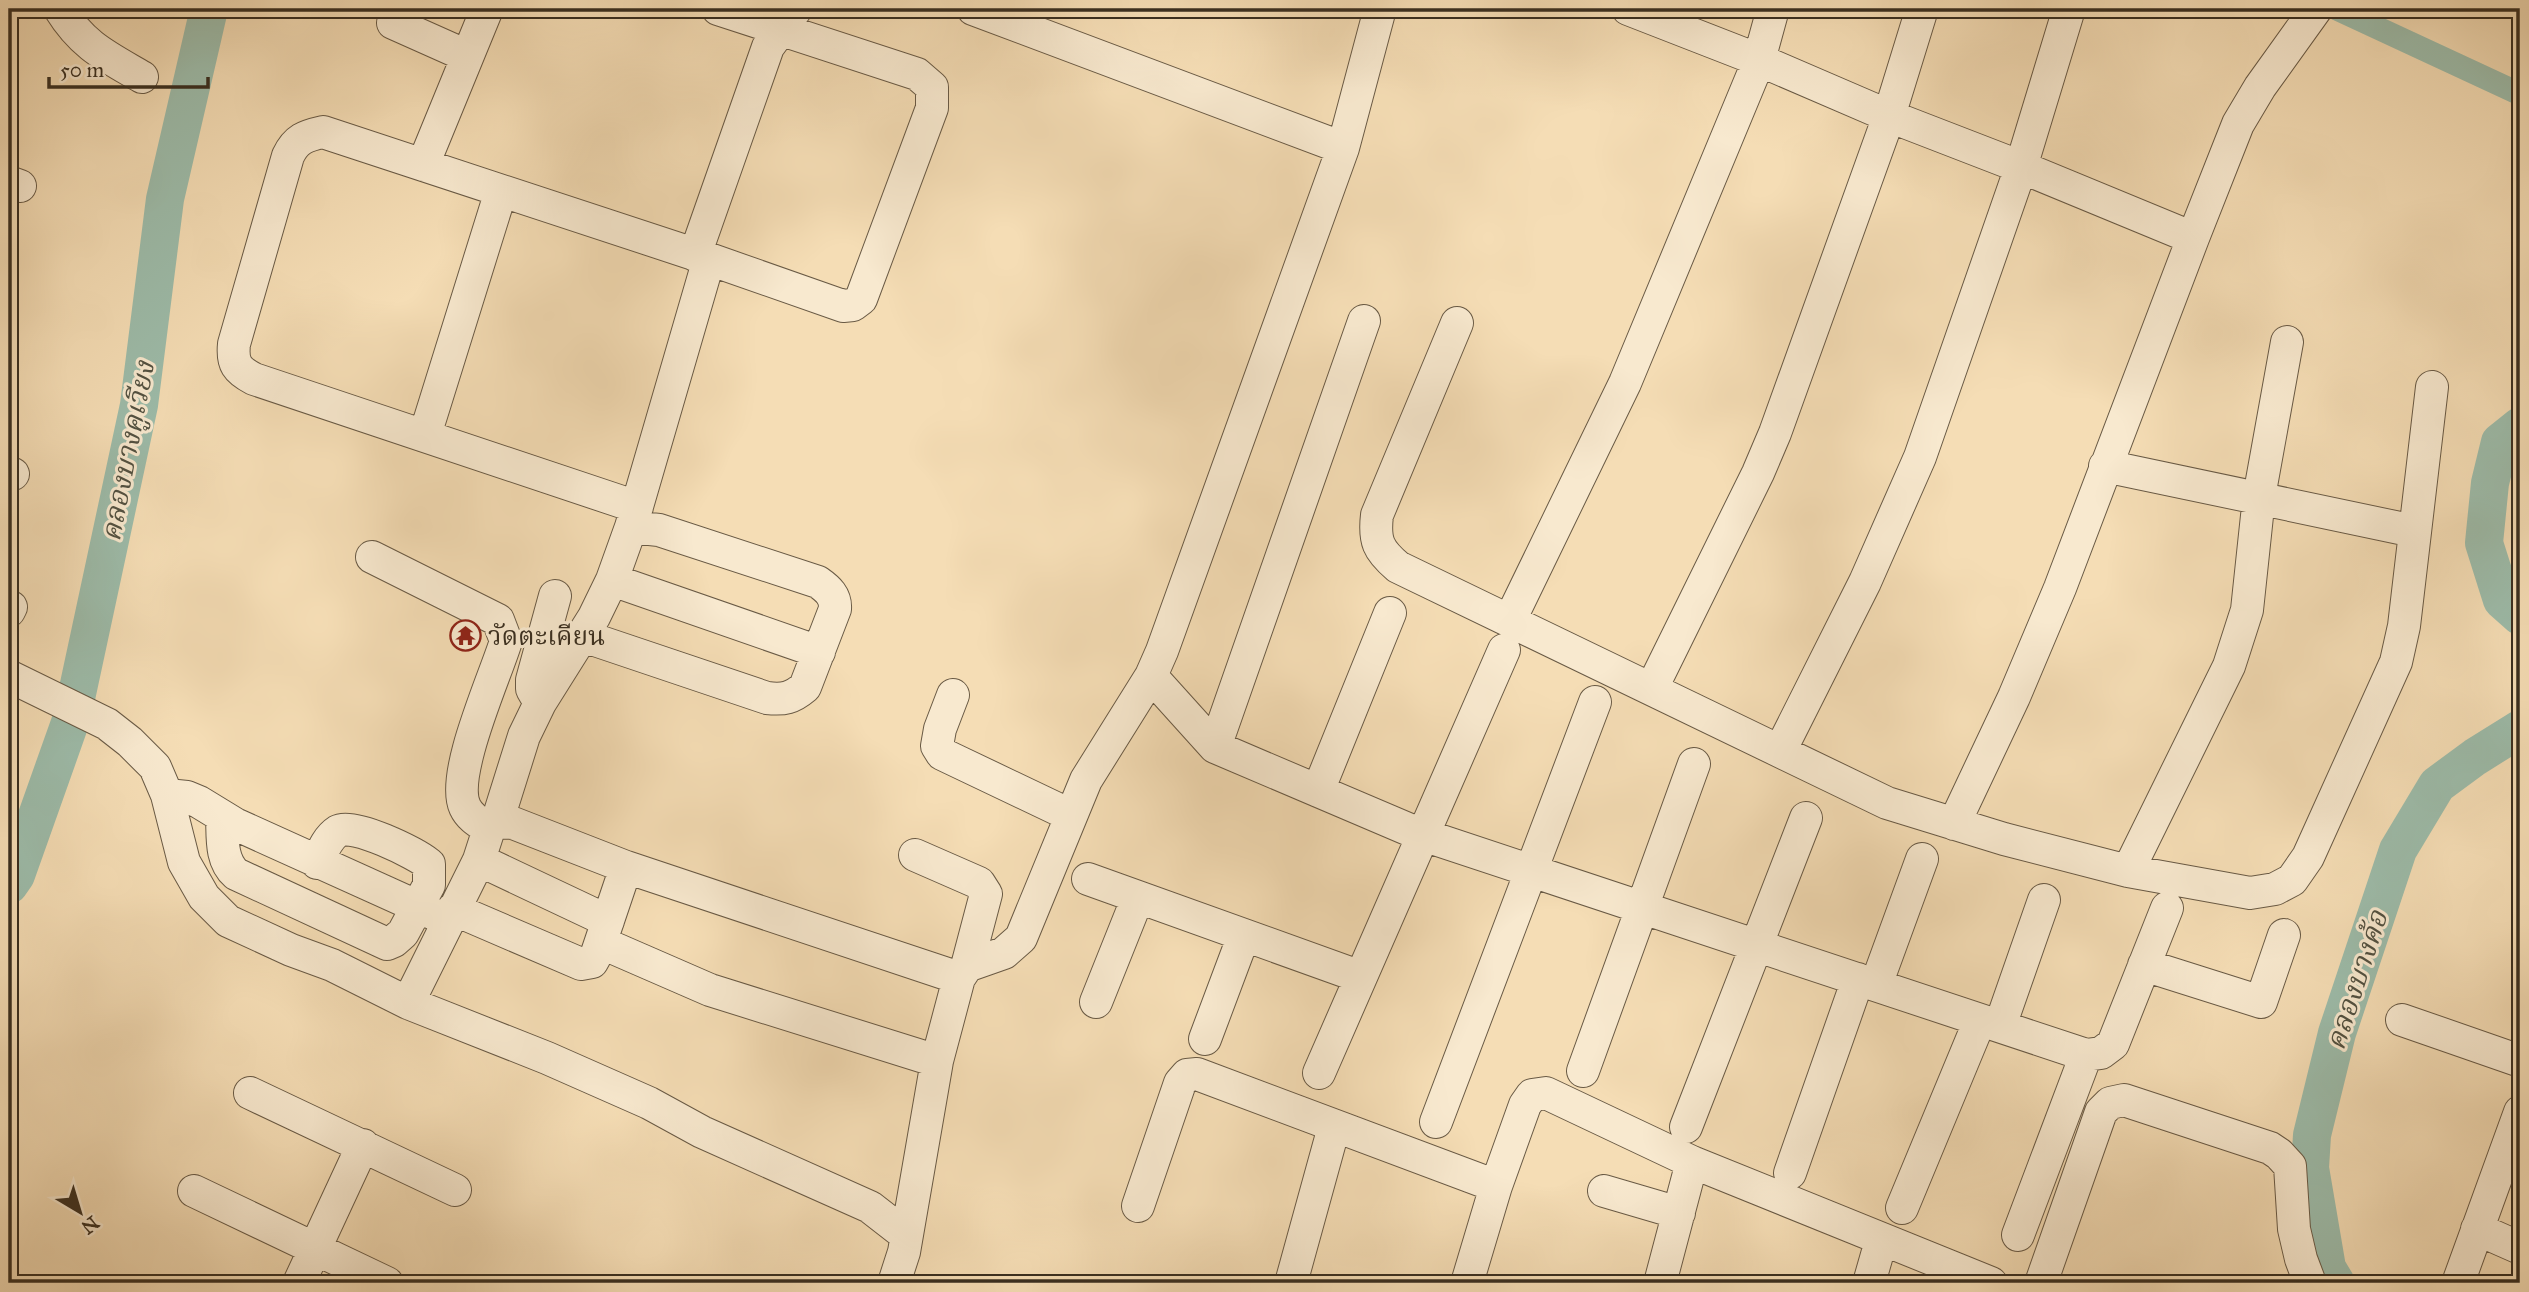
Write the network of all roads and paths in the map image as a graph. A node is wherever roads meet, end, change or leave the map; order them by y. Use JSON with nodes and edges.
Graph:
{"nodes":[{"id":1,"x":60,"y":9,"type":"edge"},
{"id":2,"x":487,"y":9,"type":"edge"},
{"id":3,"x":718,"y":9,"type":"edge"},
{"id":4,"x":973,"y":9,"type":"edge"},
{"id":5,"x":1380,"y":9,"type":"edge"},
{"id":6,"x":1628,"y":9,"type":"edge"},
{"id":7,"x":1773,"y":9,"type":"edge"},
{"id":8,"x":1922,"y":9,"type":"edge"},
{"id":9,"x":2069,"y":9,"type":"edge"},
{"id":10,"x":2313,"y":11,"type":"edge"},
{"id":11,"x":788,"y":20,"type":"edge"},
{"id":12,"x":393,"y":23,"type":"dead end"},
{"id":13,"x":467,"y":56,"type":"junction"},
{"id":14,"x":1759,"y":60,"type":"junction"},
{"id":15,"x":142,"y":77,"type":"dead end"},
{"id":16,"x":1889,"y":116,"type":"junction"},
{"id":17,"x":1343,"y":148,"type":"junction"},
{"id":18,"x":423,"y":165,"type":"junction"},
{"id":19,"x":2021,"y":167,"type":"junction"},
{"id":20,"x":501,"y":191,"type":"junction"},
{"id":21,"x":2193,"y":238,"type":"junction"},
{"id":22,"x":702,"y":257,"type":"junction"},
{"id":23,"x":1364,"y":321,"type":"dead end"},
{"id":24,"x":1457,"y":323,"type":"dead end"},
{"id":25,"x":2287,"y":342,"type":"dead end"},
{"id":26,"x":2432,"y":387,"type":"dead end"},
{"id":27,"x":425,"y":435,"type":"junction"},
{"id":28,"x":2105,"y":466,"type":"junction"},
{"id":29,"x":2259,"y":497,"type":"junction"},
{"id":30,"x":634,"y":517,"type":"junction"},
{"id":31,"x":2414,"y":531,"type":"junction"},
{"id":32,"x":372,"y":557,"type":"dead end"},
{"id":33,"x":612,"y":580,"type":"junction"},
{"id":34,"x":555,"y":596,"type":"dead end"},
{"id":35,"x":1391,"y":613,"type":"dead end"},
{"id":36,"x":1507,"y":635,"type":"junction"},
{"id":37,"x":583,"y":636,"type":"junction"},
{"id":38,"x":818,"y":652,"type":"junction"},
{"id":39,"x":1151,"y":676,"type":"junction"},
{"id":40,"x":9,"y":677,"type":"edge"},
{"id":41,"x":1652,"y":688,"type":"junction"},
{"id":42,"x":953,"y":695,"type":"dead end"},
{"id":43,"x":1595,"y":702,"type":"dead end"},
{"id":44,"x":540,"y":703,"type":"junction"},
{"id":45,"x":1215,"y":747,"type":"junction"},
{"id":46,"x":1780,"y":751,"type":"junction"},
{"id":47,"x":1694,"y":764,"type":"dead end"},
{"id":48,"x":1318,"y":791,"type":"junction"},
{"id":49,"x":167,"y":795,"type":"junction"},
{"id":50,"x":1070,"y":815,"type":"junction"},
{"id":51,"x":222,"y":817,"type":"junction"},
{"id":52,"x":1806,"y":818,"type":"dead end"},
{"id":53,"x":1954,"y":824,"type":"junction"},
{"id":54,"x":493,"y":825,"type":"junction"},
{"id":55,"x":1423,"y":835,"type":"junction"},
{"id":56,"x":915,"y":855,"type":"dead end"},
{"id":57,"x":1922,"y":859,"type":"dead end"},
{"id":58,"x":479,"y":860,"type":"junction"},
{"id":59,"x":317,"y":863,"type":"junction"},
{"id":60,"x":626,"y":867,"type":"junction"},
{"id":61,"x":1531,"y":871,"type":"junction"},
{"id":62,"x":2128,"y":872,"type":"junction"},
{"id":63,"x":1088,"y":879,"type":"dead end"},
{"id":64,"x":1138,"y":897,"type":"junction"},
{"id":65,"x":2044,"y":900,"type":"dead end"},
{"id":66,"x":415,"y":906,"type":"junction"},
{"id":67,"x":1642,"y":908,"type":"junction"},
{"id":68,"x":2167,"y":908,"type":"dead end"},
{"id":69,"x":451,"y":915,"type":"junction"},
{"id":70,"x":605,"y":932,"type":"junction"},
{"id":71,"x":1244,"y":935,"type":"junction"},
{"id":72,"x":2284,"y":935,"type":"dead end"},
{"id":73,"x":1757,"y":946,"type":"junction"},
{"id":74,"x":2144,"y":965,"type":"junction"},
{"id":75,"x":963,"y":972,"type":"junction"},
{"id":76,"x":1361,"y":978,"type":"junction"},
{"id":77,"x":1867,"y":982,"type":"junction"},
{"id":78,"x":1096,"y":1002,"type":"dead end"},
{"id":79,"x":408,"y":1003,"type":"junction"},
{"id":80,"x":2402,"y":1020,"type":"dead end"},
{"id":81,"x":1990,"y":1023,"type":"junction"},
{"id":82,"x":1205,"y":1038,"type":"dead end"},
{"id":83,"x":2086,"y":1055,"type":"junction"},
{"id":84,"x":2520,"y":1060,"type":"edge"},
{"id":85,"x":937,"y":1061,"type":"junction"},
{"id":86,"x":1583,"y":1071,"type":"dead end"},
{"id":87,"x":1319,"y":1073,"type":"dead end"},
{"id":88,"x":250,"y":1093,"type":"dead end"},
{"id":89,"x":2520,"y":1112,"type":"edge"},
{"id":90,"x":1436,"y":1122,"type":"dead end"},
{"id":91,"x":1334,"y":1127,"type":"junction"},
{"id":92,"x":1686,"y":1127,"type":"dead end"},
{"id":93,"x":363,"y":1145,"type":"junction"},
{"id":94,"x":1692,"y":1162,"type":"junction"},
{"id":95,"x":1790,"y":1173,"type":"dead end"},
{"id":96,"x":1496,"y":1186,"type":"junction"},
{"id":97,"x":455,"y":1190,"type":"dead end"},
{"id":98,"x":194,"y":1191,"type":"dead end"},
{"id":99,"x":1604,"y":1191,"type":"dead end"},
{"id":100,"x":1138,"y":1206,"type":"dead end"},
{"id":101,"x":1902,"y":1208,"type":"dead end"},
{"id":102,"x":1679,"y":1213,"type":"junction"},
{"id":103,"x":2477,"y":1229,"type":"junction"},
{"id":104,"x":906,"y":1235,"type":"junction"},
{"id":105,"x":2018,"y":1236,"type":"dead end"},
{"id":106,"x":1881,"y":1241,"type":"junction"},
{"id":107,"x":2520,"y":1248,"type":"edge"},
{"id":108,"x":314,"y":1250,"type":"junction"},
{"id":109,"x":299,"y":1283,"type":"edge"},
{"id":110,"x":387,"y":1283,"type":"edge"},
{"id":111,"x":894,"y":1283,"type":"edge"},
{"id":112,"x":1291,"y":1283,"type":"edge"},
{"id":113,"x":1467,"y":1283,"type":"edge"},
{"id":114,"x":1660,"y":1283,"type":"edge"},
{"id":115,"x":1869,"y":1283,"type":"edge"},
{"id":116,"x":1992,"y":1283,"type":"edge"},
{"id":117,"x":2041,"y":1283,"type":"edge"},
{"id":118,"x":2310,"y":1283,"type":"edge"},
{"id":119,"x":2458,"y":1283,"type":"edge"}],
"edges":[{"from":1,"to":15,"type":"street"},
{"from":2,"to":13,"type":"street"},
{"from":3,"to":11,"type":"street"},
{"from":4,"to":17,"type":"street"},
{"from":5,"to":17,"type":"street"},
{"from":6,"to":14,"type":"street"},
{"from":7,"to":14,"type":"street"},
{"from":8,"to":16,"type":"street"},
{"from":9,"to":19,"type":"street"},
{"from":10,"to":21,"type":"street"},
{"from":11,"to":22,"type":"street"},
{"from":11,"to":22,"type":"street"},
{"from":12,"to":13,"type":"street"},
{"from":13,"to":18,"type":"street"},
{"from":14,"to":16,"type":"street"},
{"from":14,"to":36,"type":"street"},
{"from":16,"to":19,"type":"street"},
{"from":16,"to":41,"type":"street"},
{"from":17,"to":39,"type":"street"},
{"from":18,"to":20,"type":"street"},
{"from":18,"to":27,"type":"street"},
{"from":19,"to":21,"type":"street"},
{"from":19,"to":46,"type":"street"},
{"from":20,"to":22,"type":"street"},
{"from":20,"to":27,"type":"street"},
{"from":21,"to":28,"type":"street"},
{"from":22,"to":30,"type":"street"},
{"from":23,"to":45,"type":"street"},
{"from":24,"to":36,"type":"street"},
{"from":25,"to":29,"type":"street"},
{"from":26,"to":31,"type":"street"},
{"from":27,"to":30,"type":"street"},
{"from":28,"to":29,"type":"street"},
{"from":28,"to":53,"type":"street"},
{"from":29,"to":31,"type":"street"},
{"from":29,"to":62,"type":"street"},
{"from":30,"to":33,"type":"street"},
{"from":30,"to":38,"type":"street"},
{"from":31,"to":62,"type":"street"},
{"from":32,"to":54,"type":"street"},
{"from":33,"to":37,"type":"street"},
{"from":33,"to":38,"type":"street"},
{"from":34,"to":44,"type":"street"},
{"from":35,"to":48,"type":"street"},
{"from":36,"to":41,"type":"street"},
{"from":36,"to":55,"type":"street"},
{"from":37,"to":38,"type":"street"},
{"from":37,"to":44,"type":"street"},
{"from":39,"to":45,"type":"street"},
{"from":39,"to":50,"type":"street"},
{"from":40,"to":49,"type":"street"},
{"from":41,"to":46,"type":"street"},
{"from":42,"to":50,"type":"street"},
{"from":43,"to":61,"type":"street"},
{"from":44,"to":54,"type":"street"},
{"from":45,"to":48,"type":"street"},
{"from":46,"to":53,"type":"street"},
{"from":47,"to":67,"type":"street"},
{"from":48,"to":55,"type":"street"},
{"from":49,"to":51,"type":"street"},
{"from":49,"to":79,"type":"street"},
{"from":50,"to":75,"type":"street"},
{"from":51,"to":59,"type":"street"},
{"from":51,"to":66,"type":"street"},
{"from":52,"to":73,"type":"street"},
{"from":53,"to":62,"type":"street"},
{"from":54,"to":58,"type":"street"},
{"from":54,"to":60,"type":"street"},
{"from":55,"to":61,"type":"street"},
{"from":55,"to":76,"type":"street"},
{"from":56,"to":75,"type":"street"},
{"from":57,"to":77,"type":"street"},
{"from":58,"to":69,"type":"street"},
{"from":58,"to":70,"type":"street"},
{"from":59,"to":66,"type":"street"},
{"from":59,"to":66,"type":"street"},
{"from":60,"to":70,"type":"street"},
{"from":60,"to":75,"type":"street"},
{"from":61,"to":67,"type":"street"},
{"from":61,"to":90,"type":"street"},
{"from":63,"to":64,"type":"street"},
{"from":64,"to":71,"type":"street"},
{"from":64,"to":78,"type":"street"},
{"from":65,"to":81,"type":"street"},
{"from":66,"to":69,"type":"street"},
{"from":67,"to":73,"type":"street"},
{"from":67,"to":86,"type":"street"},
{"from":68,"to":74,"type":"street"},
{"from":69,"to":70,"type":"street"},
{"from":69,"to":79,"type":"street"},
{"from":70,"to":85,"type":"street"},
{"from":71,"to":76,"type":"street"},
{"from":71,"to":82,"type":"street"},
{"from":72,"to":74,"type":"street"},
{"from":73,"to":77,"type":"street"},
{"from":73,"to":92,"type":"street"},
{"from":74,"to":83,"type":"street"},
{"from":75,"to":85,"type":"street"},
{"from":76,"to":87,"type":"street"},
{"from":77,"to":81,"type":"street"},
{"from":77,"to":95,"type":"street"},
{"from":79,"to":104,"type":"street"},
{"from":80,"to":84,"type":"street"},
{"from":81,"to":83,"type":"street"},
{"from":81,"to":101,"type":"street"},
{"from":83,"to":105,"type":"street"},
{"from":85,"to":104,"type":"street"},
{"from":88,"to":93,"type":"street"},
{"from":89,"to":103,"type":"street"},
{"from":91,"to":96,"type":"street"},
{"from":91,"to":100,"type":"street"},
{"from":91,"to":112,"type":"street"},
{"from":93,"to":97,"type":"street"},
{"from":93,"to":108,"type":"street"},
{"from":94,"to":96,"type":"street"},
{"from":94,"to":102,"type":"street"},
{"from":94,"to":106,"type":"street"},
{"from":96,"to":113,"type":"street"},
{"from":98,"to":108,"type":"street"},
{"from":99,"to":102,"type":"street"},
{"from":102,"to":114,"type":"street"},
{"from":103,"to":107,"type":"street"},
{"from":103,"to":119,"type":"street"},
{"from":104,"to":111,"type":"street"},
{"from":106,"to":115,"type":"street"},
{"from":106,"to":116,"type":"street"},
{"from":108,"to":109,"type":"street"},
{"from":108,"to":110,"type":"street"},
{"from":117,"to":118,"type":"street"}]}
